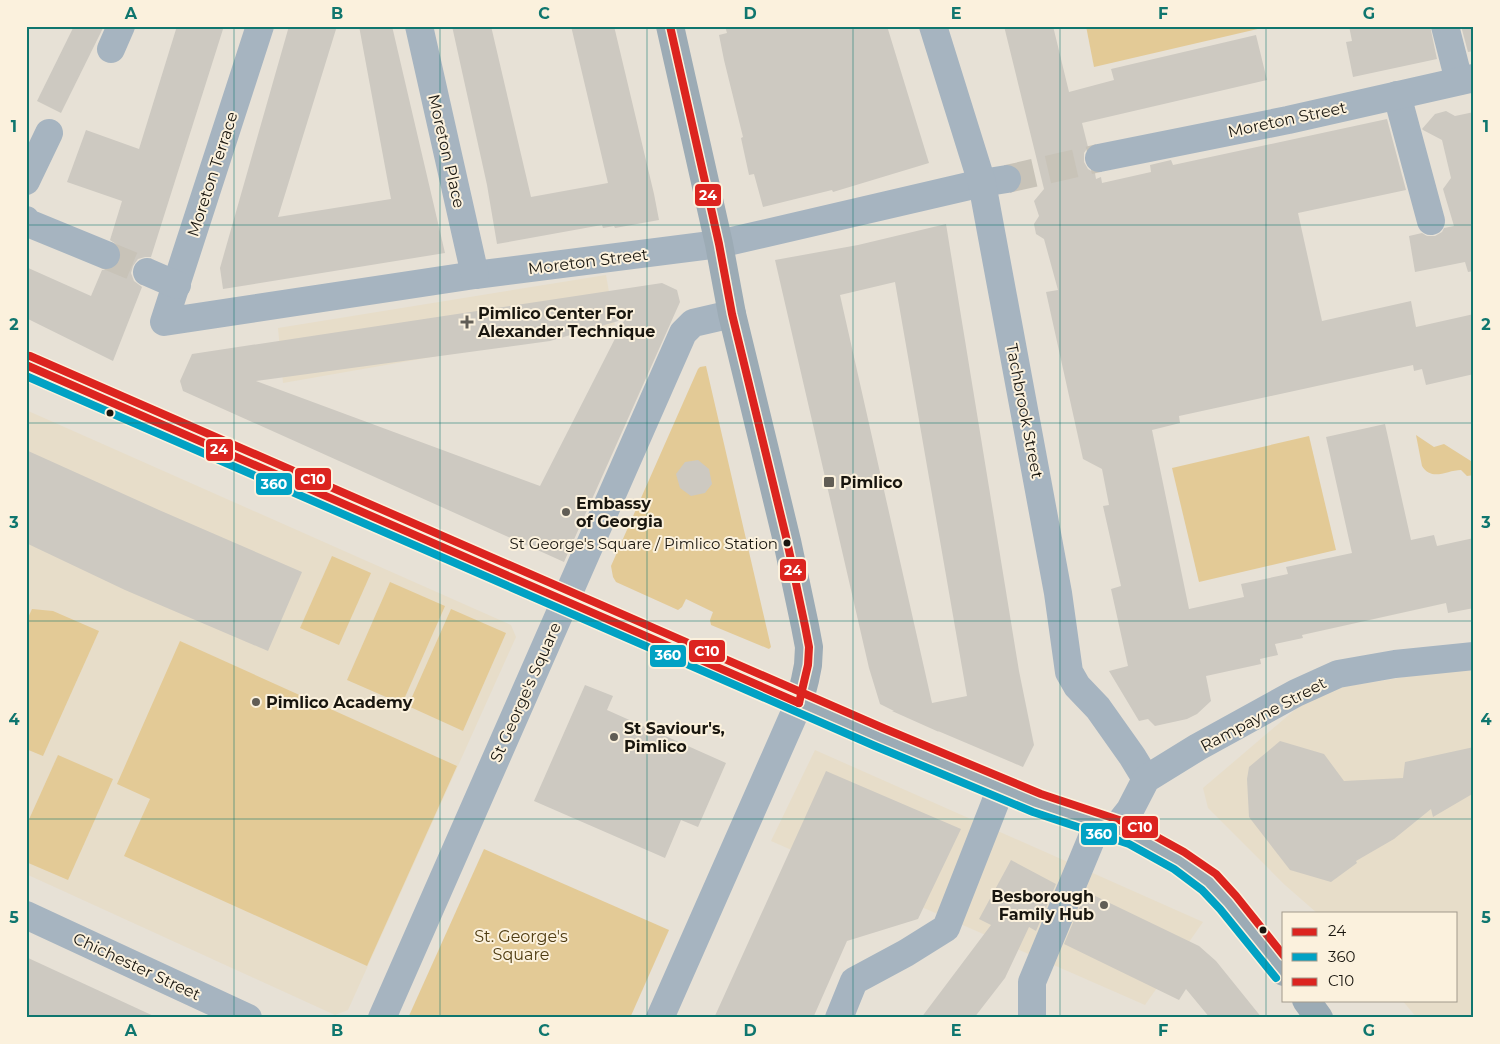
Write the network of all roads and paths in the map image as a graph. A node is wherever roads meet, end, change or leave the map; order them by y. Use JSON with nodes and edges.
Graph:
{"nodes":[{"id":1,"x":260,"y":26,"type":"edge"},
{"id":2,"x":419,"y":26,"type":"edge"},
{"id":3,"x":670,"y":26,"type":"edge"},
{"id":4,"x":933,"y":26,"type":"edge"},
{"id":5,"x":1445,"y":26,"type":"edge"},
{"id":6,"x":1466,"y":80,"type":"edge"},
{"id":7,"x":1397,"y":95,"type":"junction"},
{"id":8,"x":49,"y":133,"type":"dead end"},
{"id":9,"x":1099,"y":158,"type":"tunnel mouth"},
{"id":10,"x":26,"y":181,"type":"edge"},
{"id":11,"x":994,"y":181,"type":"junction"},
{"id":12,"x":26,"y":220,"type":"edge"},
{"id":13,"x":1431,"y":221,"type":"dead end"},
{"id":14,"x":719,"y":244,"type":"junction"},
{"id":15,"x":106,"y":255,"type":"tunnel mouth"},
{"id":16,"x":147,"y":272,"type":"tunnel mouth"},
{"id":17,"x":475,"y":275,"type":"junction"},
{"id":18,"x":177,"y":285,"type":"junction"},
{"id":19,"x":732,"y":314,"type":"junction"},
{"id":20,"x":164,"y":322,"type":"joint"},
{"id":21,"x":26,"y":365,"type":"edge"},
{"id":22,"x":565,"y":600,"type":"junction"},
{"id":23,"x":1474,"y":656,"type":"edge"},
{"id":24,"x":799,"y":703,"type":"junction"},
{"id":25,"x":1146,"y":779,"type":"junction"},
{"id":26,"x":1001,"y":788,"type":"junction"},
{"id":27,"x":1107,"y":826,"type":"junction"},
{"id":28,"x":26,"y":915,"type":"edge"},
{"id":29,"x":1282,"y":970,"type":"edge"},
{"id":30,"x":1307,"y":1002,"type":"edge"},
{"id":31,"x":235,"y":1015,"type":"edge"},
{"id":32,"x":382,"y":1018,"type":"edge"},
{"id":33,"x":660,"y":1018,"type":"edge"},
{"id":34,"x":839,"y":1018,"type":"edge"},
{"id":35,"x":1032,"y":1018,"type":"edge"},
{"id":36,"x":1319,"y":1018,"type":"edge"}],
"edges":[{"from":1,"to":18,"type":"street","name":"Moreton Terrace"},
{"from":2,"to":17,"type":"street","name":"Moreton Place"},
{"from":3,"to":14,"type":"main road"},
{"from":4,"to":11,"type":"street","name":"Tachbrook Street"},
{"from":5,"to":6,"type":"street"},
{"from":6,"to":7,"type":"street","name":"Moreton Street"},
{"from":7,"to":9,"type":"street","name":"Moreton Street"},
{"from":7,"to":13,"type":"street"},
{"from":8,"to":10,"type":"street"},
{"from":11,"to":14,"type":"street","name":"Moreton Street"},
{"from":11,"to":25,"type":"street","name":"Tachbrook Street"},
{"from":12,"to":15,"type":"street"},
{"from":14,"to":17,"type":"street","name":"Moreton Street"},
{"from":14,"to":19,"type":"main road"},
{"from":16,"to":18,"type":"street"},
{"from":17,"to":20,"type":"street","name":"Moreton Street"},
{"from":18,"to":20,"type":"street","name":"Moreton Terrace"},
{"from":19,"to":22,"type":"street","name":"St George's Square"},
{"from":19,"to":24,"type":"main road"},
{"from":21,"to":22,"type":"street"},
{"from":22,"to":24,"type":"street"},
{"from":22,"to":32,"type":"street","name":"St George's Square"},
{"from":23,"to":25,"type":"street","name":"Rampayne Street"},
{"from":24,"to":26,"type":"main road"},
{"from":24,"to":33,"type":"street"},
{"from":25,"to":27,"type":"street"},
{"from":26,"to":27,"type":"main road"},
{"from":26,"to":34,"type":"street"},
{"from":27,"to":29,"type":"main road"},
{"from":27,"to":35,"type":"street"},
{"from":28,"to":31,"type":"street","name":"Chichester Street"},
{"from":30,"to":36,"type":"main road"}]}
